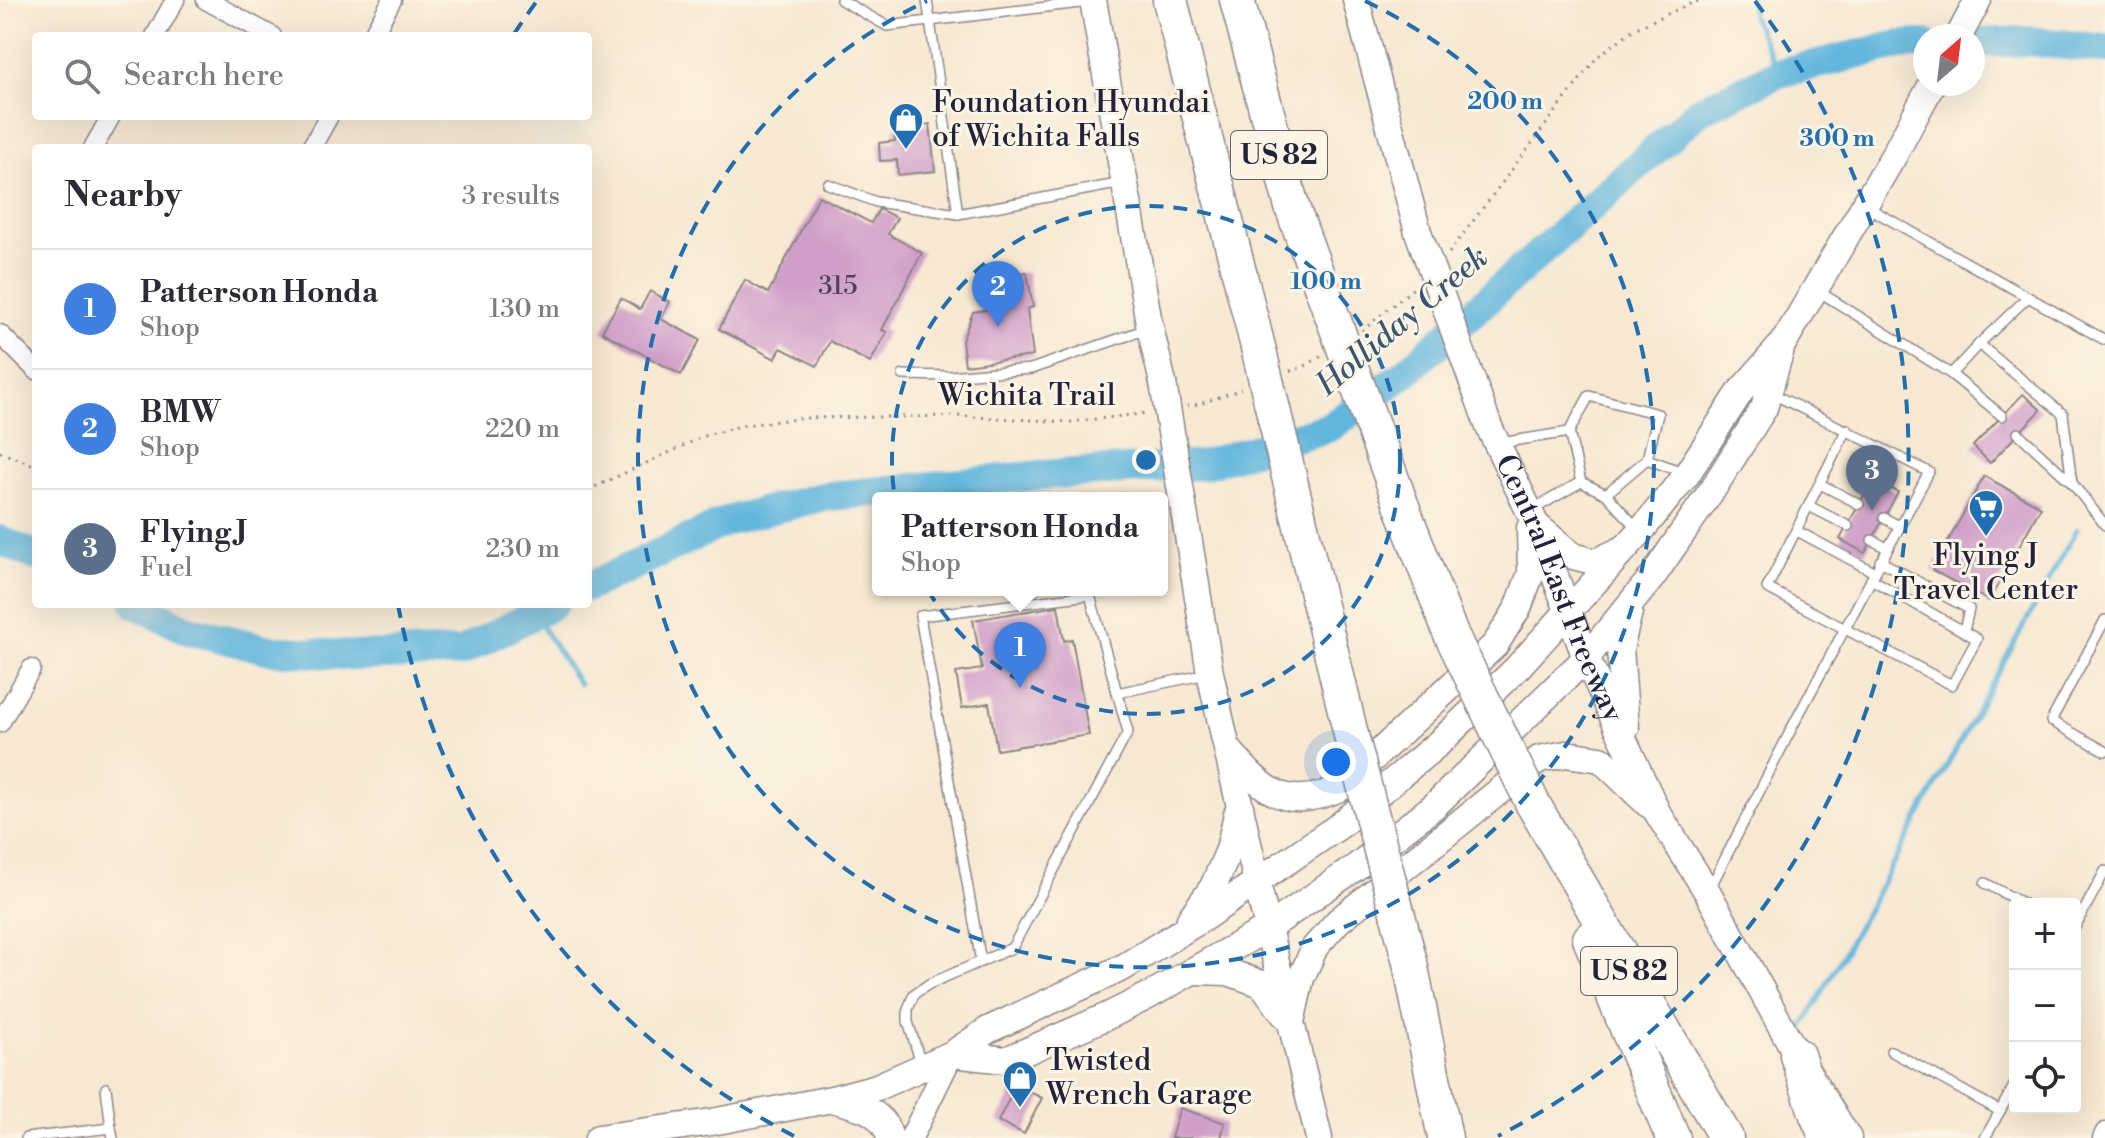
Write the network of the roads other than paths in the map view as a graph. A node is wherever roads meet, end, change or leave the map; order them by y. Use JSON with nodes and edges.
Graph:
{"nodes":[{"id":1,"x":175,"y":0,"type":"edge"},
{"id":2,"x":206,"y":0,"type":"edge"},
{"id":3,"x":392,"y":0,"type":"edge"},
{"id":4,"x":841,"y":0,"type":"edge"},
{"id":5,"x":927,"y":0,"type":"edge"},
{"id":6,"x":1237,"y":0,"type":"edge"},
{"id":7,"x":1356,"y":0,"type":"edge"},
{"id":8,"x":1978,"y":0,"type":"edge"},
{"id":9,"x":1093,"y":1,"type":"edge"},
{"id":10,"x":1170,"y":1,"type":"edge"},
{"id":11,"x":931,"y":21,"type":"junction"},
{"id":12,"x":1965,"y":24,"type":"edge"},
{"id":13,"x":157,"y":32,"type":"edge"},
{"id":14,"x":265,"y":32,"type":"edge"},
{"id":15,"x":374,"y":32,"type":"edge"},
{"id":16,"x":1926,"y":96,"type":"edge"},
{"id":17,"x":109,"y":120,"type":"edge"},
{"id":18,"x":327,"y":120,"type":"edge"},
{"id":19,"x":95,"y":144,"type":"edge"},
{"id":20,"x":313,"y":144,"type":"edge"},
{"id":21,"x":1125,"y":182,"type":"junction"},
{"id":22,"x":828,"y":184,"type":"dead end"},
{"id":23,"x":1864,"y":205,"type":"junction"},
{"id":24,"x":958,"y":214,"type":"junction"},
{"id":25,"x":1815,"y":289,"type":"junction"},
{"id":26,"x":2028,"y":297,"type":"junction"},
{"id":27,"x":1150,"y":328,"type":"junction"},
{"id":28,"x":0,"y":334,"type":"edge"},
{"id":29,"x":2105,"y":340,"type":"edge"},
{"id":30,"x":1784,"y":342,"type":"junction"},
{"id":31,"x":1979,"y":344,"type":"junction"},
{"id":32,"x":32,"y":366,"type":"edge"},
{"id":33,"x":1951,"y":374,"type":"junction"},
{"id":34,"x":903,"y":375,"type":"dead end"},
{"id":35,"x":1769,"y":392,"type":"junction"},
{"id":36,"x":2002,"y":416,"type":"dead end"},
{"id":37,"x":1847,"y":429,"type":"junction"},
{"id":38,"x":1569,"y":432,"type":"junction"},
{"id":39,"x":2018,"y":433,"type":"dead end"},
{"id":40,"x":1493,"y":435,"type":"junction"},
{"id":41,"x":1647,"y":459,"type":"junction"},
{"id":42,"x":1687,"y":474,"type":"junction"},
{"id":43,"x":1581,"y":482,"type":"junction"},
{"id":44,"x":2072,"y":483,"type":"junction"},
{"id":45,"x":1820,"y":484,"type":"junction"},
{"id":46,"x":1606,"y":494,"type":"junction"},
{"id":47,"x":1859,"y":504,"type":"dead end"},
{"id":48,"x":1809,"y":506,"type":"junction"},
{"id":49,"x":1532,"y":518,"type":"junction"},
{"id":50,"x":1884,"y":518,"type":"dead end"},
{"id":51,"x":2105,"y":525,"type":"edge"},
{"id":52,"x":1848,"y":526,"type":"dead end"},
{"id":53,"x":1899,"y":526,"type":"junction"},
{"id":54,"x":1797,"y":531,"type":"junction"},
{"id":55,"x":1633,"y":540,"type":"junction"},
{"id":56,"x":1872,"y":540,"type":"dead end"},
{"id":57,"x":1887,"y":548,"type":"junction"},
{"id":58,"x":1880,"y":561,"type":"junction"},
{"id":59,"x":1873,"y":576,"type":"junction"},
{"id":60,"x":1082,"y":596,"type":"edge"},
{"id":61,"x":1090,"y":596,"type":"edge"},
{"id":62,"x":1631,"y":604,"type":"junction"},
{"id":63,"x":1569,"y":612,"type":"junction"},
{"id":64,"x":2105,"y":620,"type":"edge"},
{"id":65,"x":1844,"y":629,"type":"junction"},
{"id":66,"x":1964,"y":631,"type":"junction"},
{"id":67,"x":1586,"y":658,"type":"junction"},
{"id":68,"x":31,"y":669,"type":"dead end"},
{"id":69,"x":1210,"y":673,"type":"junction"},
{"id":70,"x":1117,"y":693,"type":"junction"},
{"id":71,"x":0,"y":723,"type":"edge"},
{"id":72,"x":1227,"y":747,"type":"junction"},
{"id":73,"x":1628,"y":747,"type":"junction"},
{"id":74,"x":2105,"y":751,"type":"edge"},
{"id":75,"x":1239,"y":802,"type":"junction"},
{"id":76,"x":1533,"y":804,"type":"junction"},
{"id":77,"x":1657,"y":812,"type":"junction"},
{"id":78,"x":2105,"y":871,"type":"edge"},
{"id":79,"x":1257,"y":883,"type":"junction"},
{"id":80,"x":1985,"y":883,"type":"dead end"},
{"id":81,"x":1708,"y":893,"type":"junction"},
{"id":82,"x":2013,"y":898,"type":"edge"},
{"id":83,"x":2081,"y":916,"type":"edge"},
{"id":84,"x":1268,"y":928,"type":"junction"},
{"id":85,"x":1180,"y":932,"type":"junction"},
{"id":86,"x":981,"y":962,"type":"junction"},
{"id":87,"x":1192,"y":971,"type":"junction"},
{"id":88,"x":1291,"y":1023,"type":"junction"},
{"id":89,"x":1891,"y":1051,"type":"dead end"},
{"id":90,"x":952,"y":1054,"type":"junction"},
{"id":91,"x":1797,"y":1055,"type":"junction"},
{"id":92,"x":923,"y":1066,"type":"junction"},
{"id":93,"x":106,"y":1088,"type":"dead end"},
{"id":94,"x":1434,"y":1088,"type":"junction"},
{"id":95,"x":2009,"y":1095,"type":"edge"},
{"id":96,"x":832,"y":1099,"type":"junction"},
{"id":97,"x":2000,"y":1111,"type":"junction"},
{"id":98,"x":2105,"y":1132,"type":"edge"},
{"id":99,"x":112,"y":1133,"type":"edge"},
{"id":100,"x":26,"y":1138,"type":"edge"},
{"id":101,"x":598,"y":1138,"type":"edge"},
{"id":102,"x":890,"y":1138,"type":"edge"},
{"id":103,"x":911,"y":1138,"type":"edge"},
{"id":104,"x":1319,"y":1138,"type":"edge"},
{"id":105,"x":1445,"y":1138,"type":"edge"},
{"id":106,"x":1456,"y":1138,"type":"edge"},
{"id":107,"x":1673,"y":1138,"type":"edge"},
{"id":108,"x":1726,"y":1138,"type":"edge"},
{"id":109,"x":1827,"y":1138,"type":"edge"},
{"id":110,"x":1848,"y":1138,"type":"edge"},
{"id":111,"x":1985,"y":1138,"type":"edge"},
{"id":112,"x":2102,"y":1138,"type":"edge"}],
"edges":[{"from":1,"to":13,"type":"street"},
{"from":2,"to":14,"type":"street"},
{"from":3,"to":15,"type":"street"},
{"from":4,"to":11,"type":"lane"},
{"from":5,"to":11,"type":"lane"},
{"from":6,"to":76,"type":"highway","number":"US 82","bridge":true},
{"from":7,"to":40,"type":"main road","name":"Central East Freeway","bridge":true},
{"from":8,"to":12,"type":"main road"},
{"from":9,"to":11,"type":"lane"},
{"from":9,"to":21,"type":"main road"},
{"from":10,"to":94,"type":"highway","number":"US 82","bridge":true},
{"from":11,"to":24,"type":"lane"},
{"from":16,"to":23,"type":"main road"},
{"from":17,"to":19,"type":"street"},
{"from":18,"to":20,"type":"street"},
{"from":21,"to":24,"type":"lane"},
{"from":21,"to":27,"type":"main road"},
{"from":22,"to":24,"type":"lane"},
{"from":23,"to":25,"type":"main road"},
{"from":23,"to":26,"type":"lane"},
{"from":25,"to":30,"type":"main road"},
{"from":25,"to":33,"type":"lane"},
{"from":26,"to":29,"type":"lane"},
{"from":26,"to":31,"type":"lane"},
{"from":27,"to":34,"type":"lane"},
{"from":27,"to":69,"type":"main road","bridge":true},
{"from":28,"to":32,"type":"street"},
{"from":30,"to":35,"type":"main road"},
{"from":30,"to":42,"type":"main road"},
{"from":31,"to":33,"type":"lane"},
{"from":31,"to":44,"type":"lane"},
{"from":33,"to":36,"type":"lane"},
{"from":35,"to":37,"type":"lane"},
{"from":35,"to":62,"type":"main road"},
{"from":37,"to":45,"type":"lane"},
{"from":37,"to":53,"type":"lane"},
{"from":38,"to":40,"type":"lane"},
{"from":38,"to":41,"type":"lane"},
{"from":38,"to":43,"type":"lane"},
{"from":39,"to":44,"type":"lane"},
{"from":40,"to":49,"type":"main road","name":"Central East Freeway"},
{"from":41,"to":42,"type":"lane"},
{"from":41,"to":46,"type":"lane"},
{"from":42,"to":55,"type":"main road"},
{"from":43,"to":46,"type":"lane"},
{"from":43,"to":49,"type":"lane"},
{"from":44,"to":51,"type":"lane"},
{"from":45,"to":47,"type":"lane"},
{"from":45,"to":48,"type":"lane"},
{"from":46,"to":55,"type":"lane"},
{"from":48,"to":52,"type":"lane"},
{"from":48,"to":54,"type":"lane"},
{"from":49,"to":55,"type":"main road"},
{"from":49,"to":63,"type":"main road","name":"Central East Freeway"},
{"from":49,"to":72,"type":"main road"},
{"from":50,"to":53,"type":"lane"},
{"from":53,"to":57,"type":"lane"},
{"from":54,"to":59,"type":"lane"},
{"from":54,"to":65,"type":"lane"},
{"from":55,"to":63,"type":"main road"},
{"from":56,"to":57,"type":"lane"},
{"from":57,"to":58,"type":"lane"},
{"from":58,"to":59,"type":"lane"},
{"from":58,"to":66,"type":"lane"},
{"from":59,"to":65,"type":"lane"},
{"from":59,"to":66,"type":"lane"},
{"from":60,"to":86,"type":"lane"},
{"from":61,"to":70,"type":"lane"},
{"from":62,"to":67,"type":"main road"},
{"from":62,"to":73,"type":"main road"},
{"from":63,"to":67,"type":"main road","name":"Central East Freeway"},
{"from":63,"to":79,"type":"main road"},
{"from":64,"to":74,"type":"lane"},
{"from":65,"to":66,"type":"lane"},
{"from":65,"to":81,"type":"lane"},
{"from":67,"to":73,"type":"main road","name":"Central East Freeway"},
{"from":67,"to":84,"type":"main road"},
{"from":68,"to":71,"type":"street"},
{"from":69,"to":70,"type":"lane"},
{"from":69,"to":72,"type":"main road"},
{"from":70,"to":86,"type":"lane"},
{"from":72,"to":75,"type":"main road"},
{"from":73,"to":77,"type":"main road","name":"Central East Freeway"},
{"from":75,"to":79,"type":"main road"},
{"from":75,"to":85,"type":"main road"},
{"from":76,"to":107,"type":"highway"},
{"from":76,"to":108,"type":"highway","number":"US 82"},
{"from":77,"to":81,"type":"main road","name":"Central East Freeway"},
{"from":77,"to":88,"type":"main road"},
{"from":78,"to":83,"type":"lane"},
{"from":79,"to":84,"type":"main road"},
{"from":79,"to":85,"type":"main road"},
{"from":80,"to":82,"type":"lane"},
{"from":81,"to":91,"type":"main road","name":"Central East Freeway"},
{"from":84,"to":87,"type":"main road"},
{"from":84,"to":88,"type":"main road"},
{"from":85,"to":90,"type":"main road"},
{"from":86,"to":92,"type":"lane"},
{"from":87,"to":88,"type":"main road"},
{"from":87,"to":90,"type":"main road"},
{"from":88,"to":104,"type":"main road"},
{"from":89,"to":97,"type":"lane"},
{"from":90,"to":92,"type":"main road"},
{"from":90,"to":103,"type":"street"},
{"from":91,"to":109,"type":"highway"},
{"from":91,"to":110,"type":"main road","name":"Central East Freeway"},
{"from":92,"to":96,"type":"main road"},
{"from":93,"to":99,"type":"lane"},
{"from":94,"to":105,"type":"highway","number":"US 82"},
{"from":94,"to":106,"type":"highway"},
{"from":95,"to":97,"type":"lane"},
{"from":96,"to":101,"type":"main road"},
{"from":96,"to":102,"type":"main road"},
{"from":97,"to":111,"type":"lane"},
{"from":98,"to":112,"type":"street"},
{"from":99,"to":100,"type":"lane"}]}
